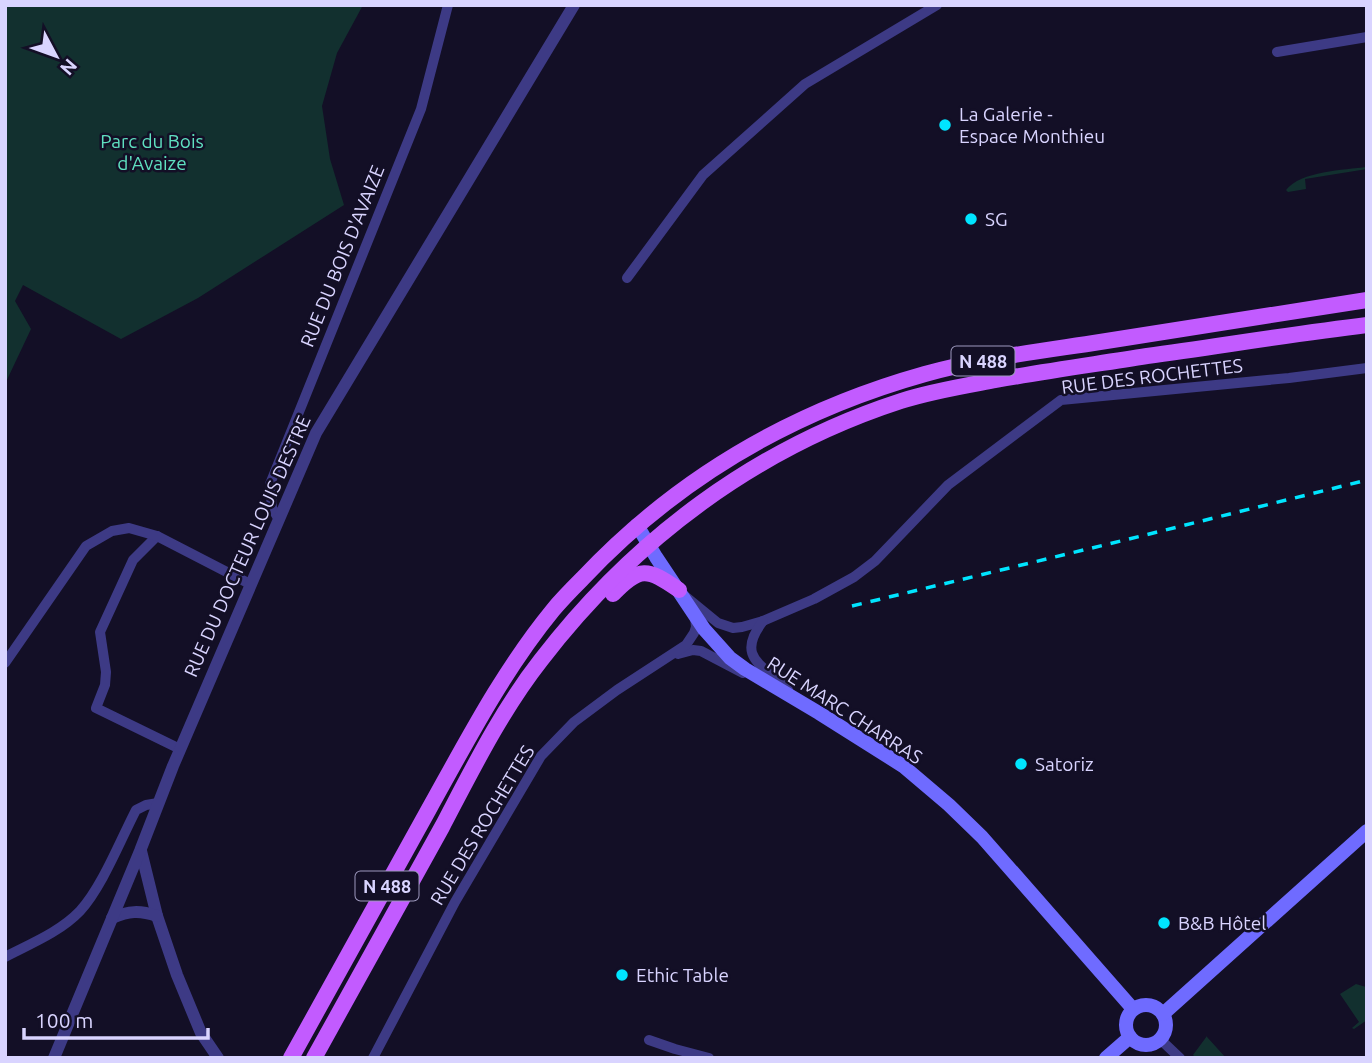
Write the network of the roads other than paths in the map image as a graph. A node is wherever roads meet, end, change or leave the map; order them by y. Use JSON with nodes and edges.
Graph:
{"nodes":[{"id":1,"x":449,"y":5,"type":"edge"},
{"id":2,"x":573,"y":5,"type":"edge"},
{"id":3,"x":937,"y":5,"type":"edge"},
{"id":4,"x":1367,"y":37,"type":"edge"},
{"id":5,"x":1277,"y":52,"type":"dead end"},
{"id":6,"x":627,"y":278,"type":"dead end"},
{"id":7,"x":1367,"y":300,"type":"edge"},
{"id":8,"x":1367,"y":326,"type":"edge"},
{"id":9,"x":1367,"y":368,"type":"edge"},
{"id":10,"x":738,"y":454,"type":"junction"},
{"id":11,"x":278,"y":518,"type":"junction"},
{"id":12,"x":637,"y":525,"type":"junction"},
{"id":13,"x":156,"y":536,"type":"junction"},
{"id":14,"x":648,"y":545,"type":"junction"},
{"id":15,"x":250,"y":584,"type":"junction"},
{"id":16,"x":680,"y":592,"type":"junction"},
{"id":17,"x":695,"y":614,"type":"junction"},
{"id":18,"x":763,"y":621,"type":"junction"},
{"id":19,"x":672,"y":656,"type":"junction"},
{"id":20,"x":540,"y":661,"type":"junction"},
{"id":21,"x":5,"y":663,"type":"edge"},
{"id":22,"x":764,"y":680,"type":"junction"},
{"id":23,"x":795,"y":699,"type":"junction"},
{"id":24,"x":180,"y":750,"type":"junction"},
{"id":25,"x":158,"y":803,"type":"junction"},
{"id":26,"x":1367,"y":831,"type":"edge"},
{"id":27,"x":141,"y":851,"type":"junction"},
{"id":28,"x":157,"y":916,"type":"junction"},
{"id":29,"x":111,"y":918,"type":"junction"},
{"id":30,"x":5,"y":957,"type":"edge"},
{"id":31,"x":1133,"y":1009,"type":"junction"},
{"id":32,"x":1163,"y":1014,"type":"junction"},
{"id":33,"x":1130,"y":1037,"type":"junction"},
{"id":34,"x":649,"y":1040,"type":"dead end"},
{"id":35,"x":1160,"y":1040,"type":"junction"},
{"id":36,"x":54,"y":1058,"type":"edge"},
{"id":37,"x":218,"y":1058,"type":"edge"},
{"id":38,"x":291,"y":1058,"type":"edge"},
{"id":39,"x":314,"y":1058,"type":"edge"},
{"id":40,"x":373,"y":1058,"type":"edge"},
{"id":41,"x":709,"y":1058,"type":"edge"},
{"id":42,"x":1106,"y":1058,"type":"edge"},
{"id":43,"x":1180,"y":1058,"type":"edge"}],
"edges":[{"from":1,"to":11,"type":"street","name":"RUE DU BOIS D'AVAIZE"},
{"from":2,"to":11,"type":"street","name":"RUE DU DOCTEUR LOUIS DESTRE"},
{"from":3,"to":6,"type":"street"},
{"from":4,"to":5,"type":"street"},
{"from":7,"to":10,"type":"main road","number":"N 488"},
{"from":8,"to":14,"type":"main road","number":"N 488"},
{"from":9,"to":18,"type":"street","name":"RUE DES ROCHETTES"},
{"from":10,"to":12,"type":"main road","number":"N 488"},
{"from":10,"to":14,"type":"main road"},
{"from":11,"to":15,"type":"street","name":"RUE DU DOCTEUR LOUIS DESTRE"},
{"from":12,"to":14,"type":"main road","name":"RUE MARC CHARRAS"},
{"from":12,"to":20,"type":"main road"},
{"from":12,"to":38,"type":"main road","number":"N 488"},
{"from":13,"to":15,"type":"street"},
{"from":13,"to":21,"type":"street"},
{"from":13,"to":24,"type":"street"},
{"from":14,"to":16,"type":"main road","name":"RUE MARC CHARRAS"},
{"from":14,"to":20,"type":"main road","number":"N 488"},
{"from":15,"to":24,"type":"street","name":"RUE DU DOCTEUR LOUIS DESTRE"},
{"from":16,"to":17,"type":"main road","name":"RUE MARC CHARRAS"},
{"from":16,"to":18,"type":"street","name":"RUE DES ROCHETTES"},
{"from":16,"to":20,"type":"main road"},
{"from":17,"to":19,"type":"street","name":"RUE DES ROCHETTES"},
{"from":17,"to":22,"type":"main road","name":"RUE MARC CHARRAS"},
{"from":18,"to":23,"type":"street"},
{"from":19,"to":22,"type":"street","name":"RUE DES ROCHETTES"},
{"from":19,"to":40,"type":"street","name":"RUE DES ROCHETTES"},
{"from":20,"to":39,"type":"main road","number":"N 488"},
{"from":22,"to":23,"type":"main road","name":"RUE MARC CHARRAS"},
{"from":23,"to":31,"type":"main road","name":"RUE MARC CHARRAS"},
{"from":24,"to":25,"type":"street","name":"RUE DU DOCTEUR LOUIS DESTRE"},
{"from":25,"to":27,"type":"street","name":"RUE DU DOCTEUR LOUIS DESTRE"},
{"from":25,"to":30,"type":"street"},
{"from":26,"to":32,"type":"main road"},
{"from":27,"to":28,"type":"street"},
{"from":27,"to":29,"type":"street","name":"RUE DU DOCTEUR LOUIS DESTRE"},
{"from":28,"to":29,"type":"street"},
{"from":28,"to":37,"type":"street"},
{"from":29,"to":36,"type":"street","name":"RUE DU DOCTEUR LOUIS DESTRE"},
{"from":31,"to":32,"type":"main road"},
{"from":31,"to":33,"type":"main road"},
{"from":32,"to":35,"type":"main road"},
{"from":33,"to":35,"type":"main road"},
{"from":33,"to":42,"type":"main road"},
{"from":34,"to":41,"type":"street"},
{"from":35,"to":43,"type":"street"}]}
